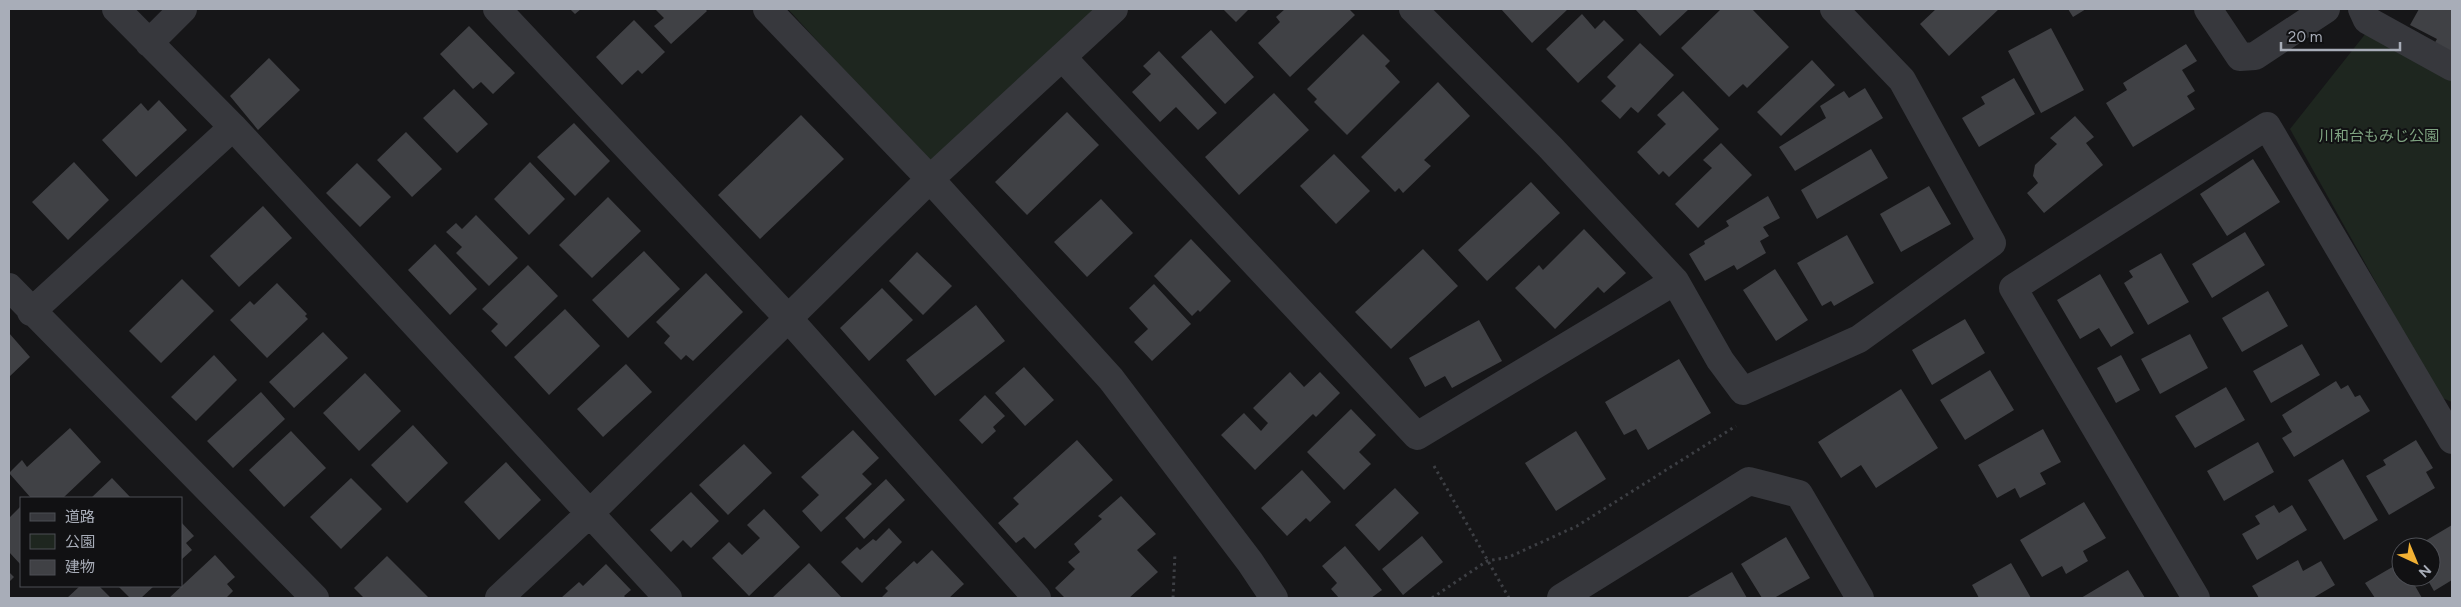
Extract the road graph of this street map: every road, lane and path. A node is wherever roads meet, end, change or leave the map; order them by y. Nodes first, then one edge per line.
1 (116, 9) edge
2 (183, 9) edge
3 (498, 9) edge
4 (767, 9) edge
5 (1114, 9) edge
6 (1413, 9) edge
7 (1834, 9) edge
8 (2208, 9) edge
9 (2326, 9) edge
10 (2362, 9) edge
11 (149, 43) junction
12 (1062, 57) junction
13 (2452, 67) edge
14 (233, 128) junction
15 (930, 179) junction
16 (1675, 281) junction
17 (9, 288) edge
18 (31, 312) junction
19 (788, 318) junction
20 (1417, 436) junction
21 (2452, 440) edge
22 (589, 514) junction
23 (1175, 553) dead end
24 (1487, 561) junction
25 (315, 598) edge
26 (499, 598) edge
27 (668, 598) edge
28 (1037, 598) edge
29 (1173, 598) edge
30 (1274, 598) edge
31 (1432, 598) edge
32 (1509, 598) edge
33 (1561, 598) edge
34 (1860, 598) edge
35 (2196, 598) edge

1 - 11 street
2 - 11 street
3 - 19 street
4 - 15 street
5 - 12 street
6 - 16 street
7 - 16 street
8 - 9 street
10 - 13 street
11 - 14 street
12 - 15 street
12 - 20 street
14 - 18 street
14 - 22 street
15 - 19 street
15 - 30 street
16 - 20 street
17 - 18 street
18 - 25 street
19 - 22 street
19 - 28 street
20 - 24 path
21 - 35 street
22 - 26 street
22 - 27 street
23 - 29 path
24 - 31 path
24 - 32 path
33 - 34 street

